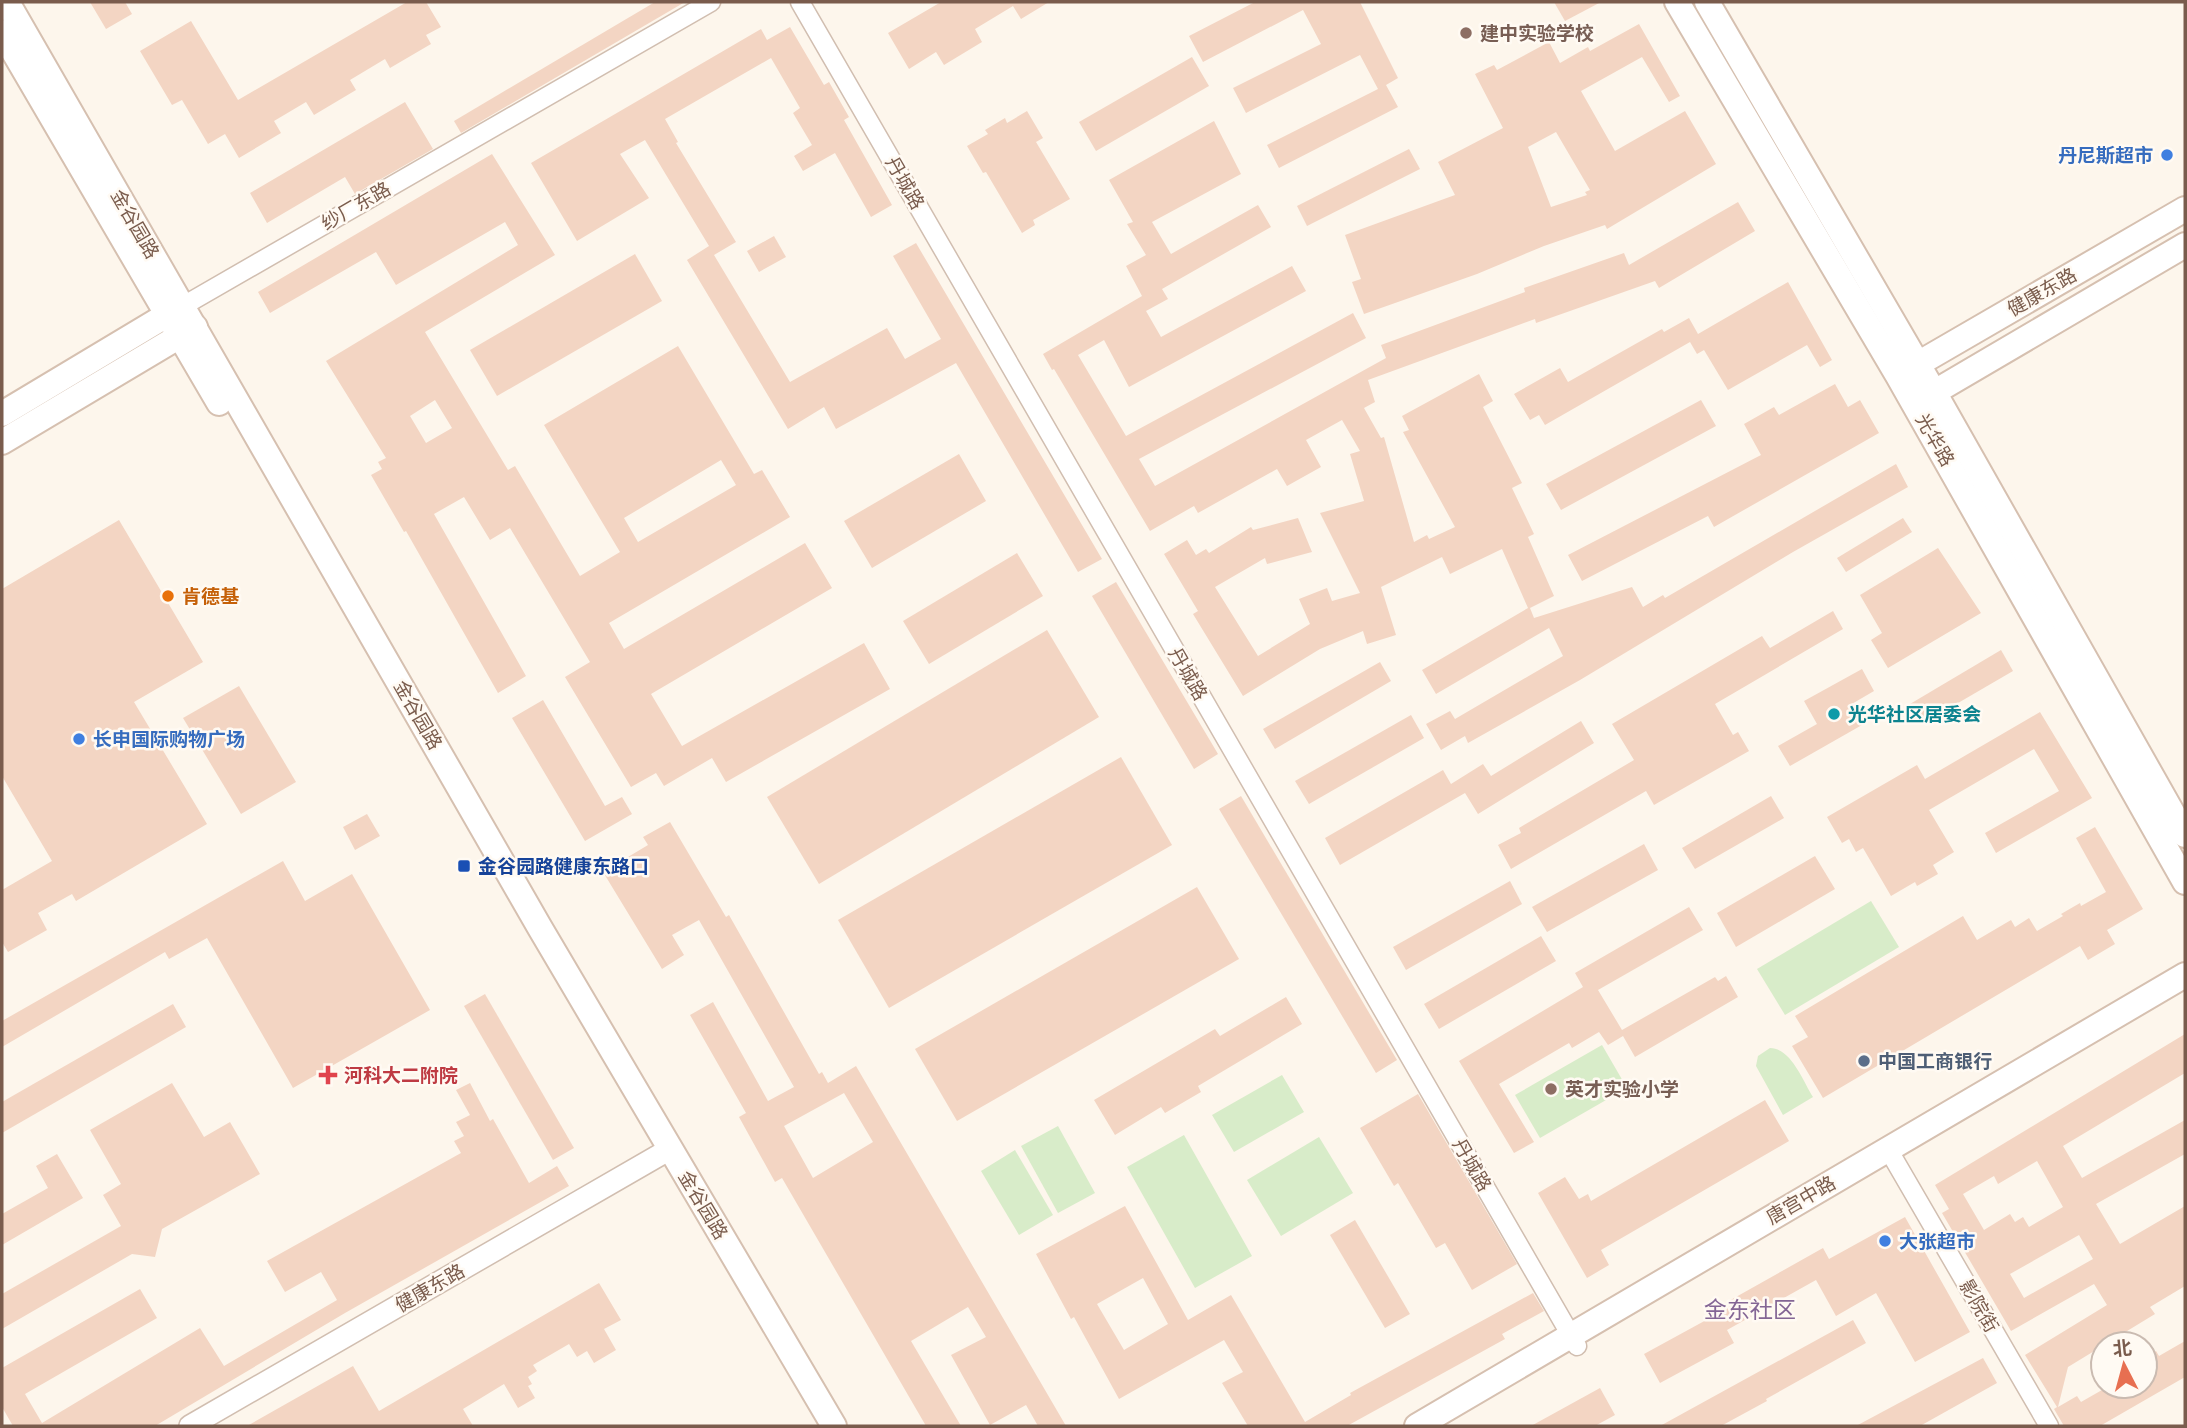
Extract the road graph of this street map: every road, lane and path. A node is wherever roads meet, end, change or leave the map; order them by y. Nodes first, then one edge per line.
1 (7, 2) edge
2 (711, 2) edge
3 (800, 2) edge
4 (1677, 2) edge
5 (1707, 2) edge
6 (2, 32) edge
7 (2185, 209) edge
8 (2185, 245) edge
9 (175, 310) junction
10 (188, 331) junction
11 (1908, 370) junction
12 (1924, 398) junction
13 (2, 414) edge
14 (2, 442) edge
15 (2185, 835) edge
16 (2185, 881) edge
17 (2185, 975) edge
18 (2185, 987) edge
19 (665, 1152) junction
20 (1890, 1154) junction
21 (1574, 1341) junction
22 (190, 1426) edge
23 (820, 1426) edge
24 (834, 1426) edge
25 (1417, 1426) edge
26 (1441, 1426) edge
27 (2049, 1426) edge

1 - 9 main road, 金谷园路
2 - 9 street, 纱厂东路
3 - 21 street, 丹城路
4 - 11 main road, 光华路
5 - 11 main road, 光华路
6 - 9 main road, 金谷园路
7 - 11 main road, 健康东路
8 - 12 main road, 健康东路
9 - 10 main road, 金谷园路
9 - 13 main road, 纱厂东路
10 - 14 main road
10 - 19 main road, 金谷园路
11 - 12 main road, 光华路
12 - 15 main road, 光华路
12 - 16 main road, 光华路
17 - 20 main road, 唐宫中路
18 - 20 main road, 唐宫中路
19 - 22 street, 健康东路
19 - 23 main road, 金谷园路
19 - 24 main road, 金谷园路
20 - 21 main road, 唐宫中路
20 - 27 street, 影院街
21 - 25 main road, 唐宫中路
21 - 26 main road, 唐宫中路

